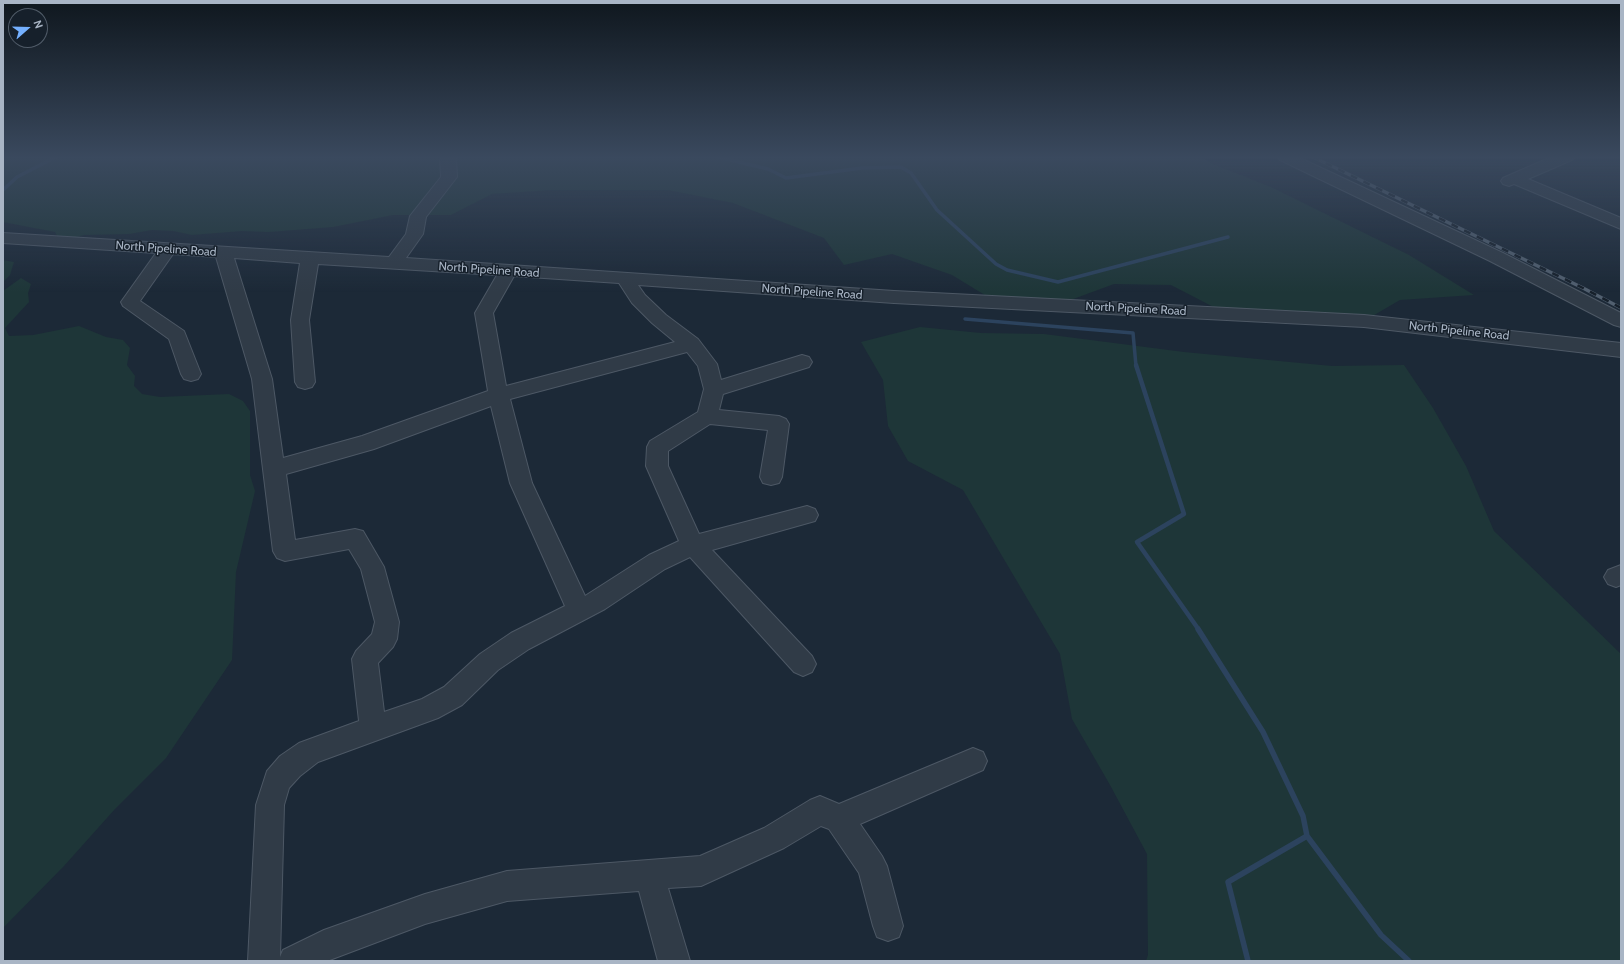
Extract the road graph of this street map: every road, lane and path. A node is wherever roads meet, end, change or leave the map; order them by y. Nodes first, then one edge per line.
1 (429, 202) edge
2 (1381, 202) edge
3 (1566, 202) edge
4 (1621, 224) edge
5 (3, 238) edge
6 (168, 249) junction
7 (223, 252) junction
8 (310, 258) junction
9 (393, 264) junction
10 (508, 272) junction
11 (625, 278) junction
12 (1621, 321) edge
13 (691, 344) junction
14 (1621, 350) edge
15 (802, 362) dead end
16 (191, 374) dead end
17 (305, 382) dead end
18 (714, 389) junction
19 (499, 395) junction
20 (707, 416) junction
21 (274, 469) junction
22 (771, 477) dead end
23 (807, 515) dead end
24 (693, 545) junction
25 (579, 610) junction
26 (803, 664) dead end
27 (373, 729) junction
28 (974, 761) dead end
29 (839, 819) junction
30 (649, 875) junction
31 (888, 926) dead end
32 (264, 961) edge
33 (294, 961) edge
34 (674, 961) edge

1 - 9 street
2 - 12 street
3 - 4 street
5 - 6 street, North Pipeline Road
6 - 7 street, North Pipeline Road
6 - 16 street
7 - 8 street, North Pipeline Road
7 - 21 street
8 - 9 street, North Pipeline Road
8 - 17 street
9 - 10 street, North Pipeline Road
10 - 11 street, North Pipeline Road
10 - 19 street
11 - 13 street
11 - 14 street, North Pipeline Road
13 - 18 street
13 - 19 street
15 - 18 street
18 - 20 street
19 - 21 street
19 - 25 street
20 - 22 street
20 - 24 street
21 - 27 street
23 - 24 street
24 - 25 street
24 - 26 street
25 - 27 street
27 - 32 street
28 - 29 street
29 - 30 street
29 - 31 street
30 - 33 street
30 - 34 street

